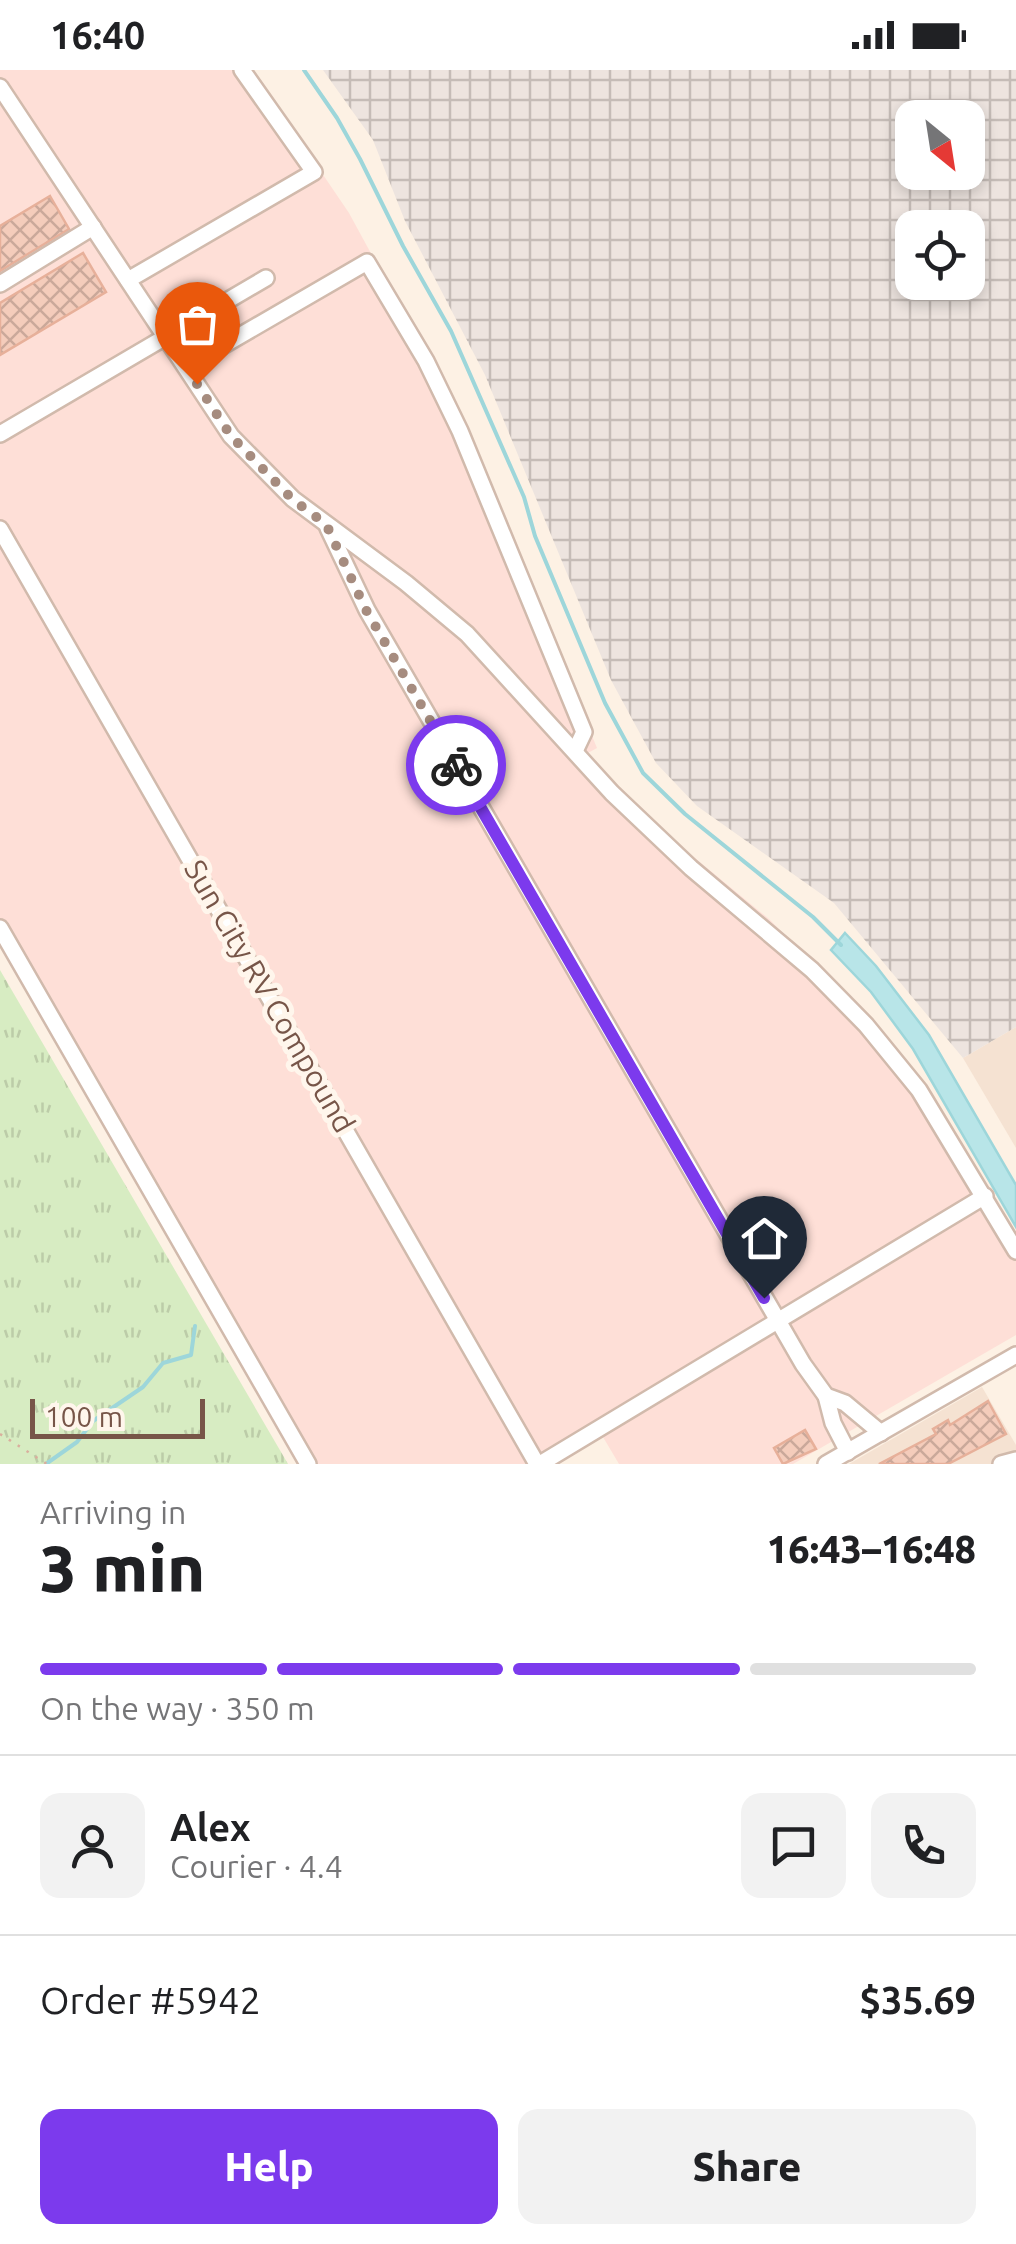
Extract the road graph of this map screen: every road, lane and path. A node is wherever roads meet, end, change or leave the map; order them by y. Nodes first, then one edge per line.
1 (242, 70) edge
2 (0, 88) edge
3 (93, 227) junction
4 (266, 278) dead end
5 (128, 280) junction
6 (0, 284) edge
7 (167, 337) junction
8 (186, 366) junction
9 (0, 434) edge
10 (326, 524) junction
11 (0, 529) edge
12 (575, 751) junction
13 (0, 928) edge
14 (985, 1196) junction
15 (1016, 1251) edge
16 (778, 1322) junction
17 (1016, 1355) edge
18 (826, 1396) junction
19 (881, 1432) junction
20 (0, 1434) edge
21 (848, 1452) junction
22 (1016, 1460) edge
23 (47, 1464) edge
24 (308, 1464) edge
25 (539, 1464) edge
26 (826, 1464) edge
27 (1001, 1464) edge

1 - 5 street
2 - 3 street
3 - 5 street
3 - 6 street
4 - 7 street
5 - 7 street
7 - 8 street
7 - 9 street
8 - 10 street
8 - 12 street
10 - 12 street
10 - 16 street
11 - 25 street, Sun City RV Compound
12 - 14 street
13 - 24 street
14 - 15 street
14 - 16 street, Sun City RV Compound
16 - 18 street
16 - 25 street, Sun City RV Compound
17 - 19 street
18 - 19 street
18 - 21 street
19 - 21 street
20 - 23 path
21 - 26 street
22 - 27 street

